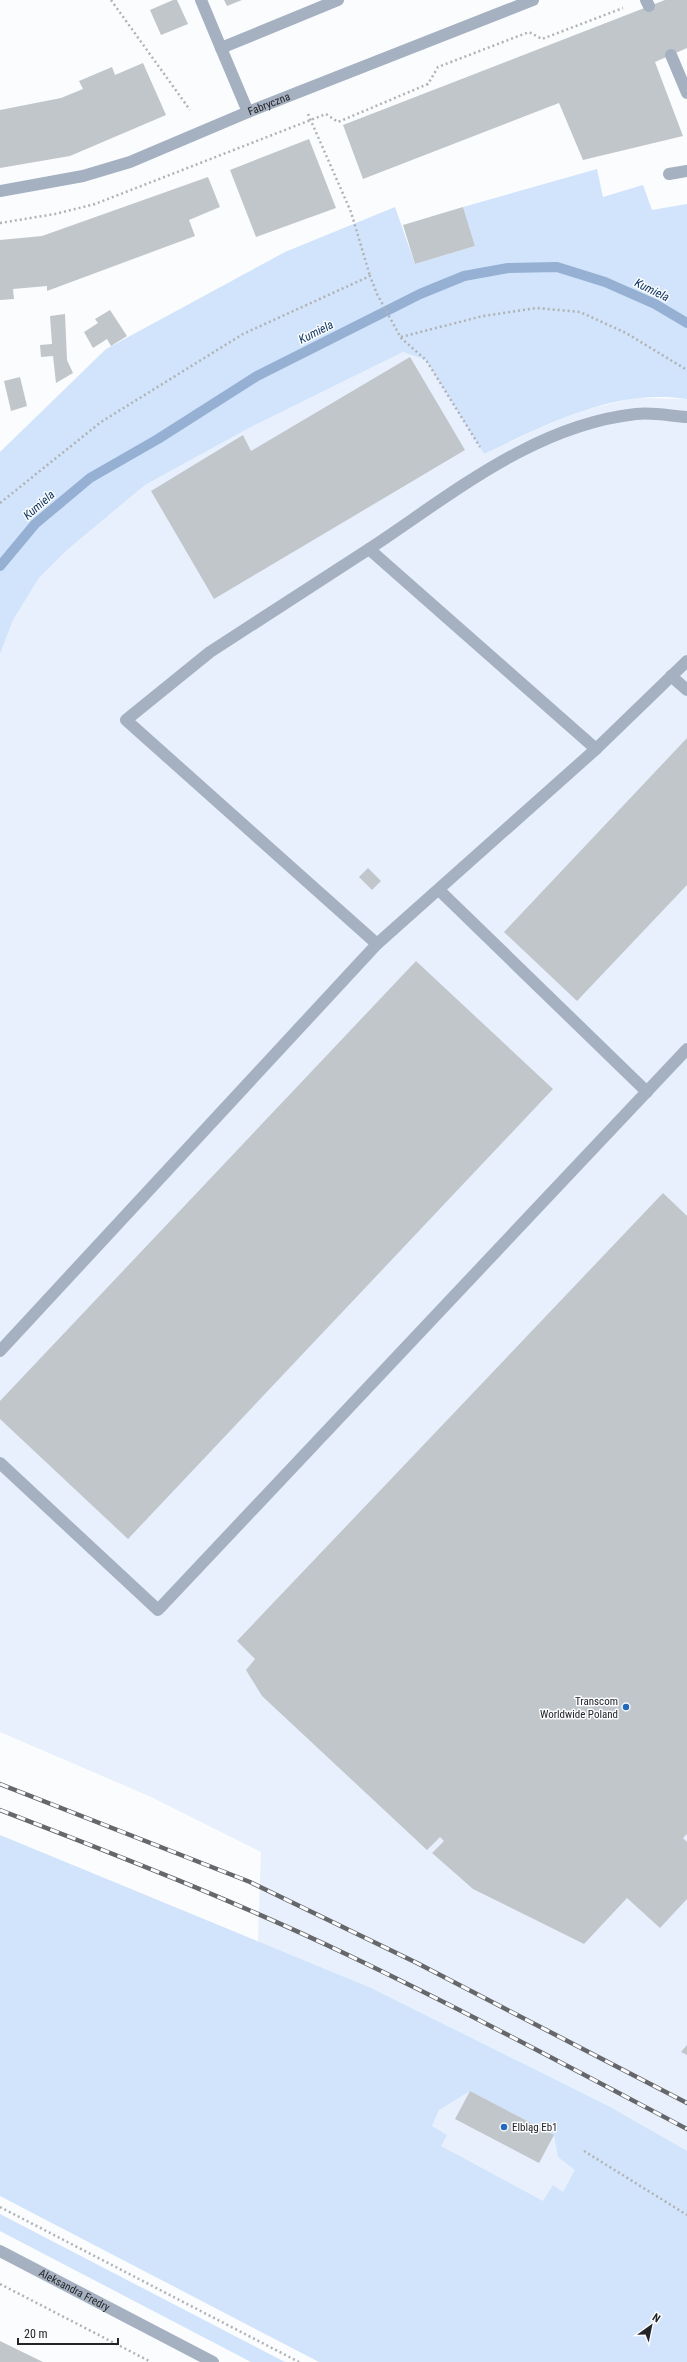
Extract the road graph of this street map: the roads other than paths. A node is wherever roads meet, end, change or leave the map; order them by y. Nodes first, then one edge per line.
1 (201, 0) edge
2 (338, 0) edge
3 (533, 0) edge
4 (221, 48) junction
5 (671, 55) dead end
6 (687, 93) edge
7 (248, 112) junction
8 (687, 171) edge
9 (668, 174) dead end
10 (0, 191) edge
11 (687, 417) edge
12 (369, 549) junction
13 (687, 661) edge
14 (671, 676) junction
15 (687, 690) edge
16 (596, 748) junction
17 (440, 891) junction
18 (378, 944) junction
19 (687, 1050) edge
20 (647, 1092) junction
21 (0, 1351) edge
22 (0, 1463) edge
23 (0, 2250) edge
24 (213, 2362) edge

1 - 4 street
2 - 4 street
3 - 7 street, Fabryczna
4 - 7 street
5 - 6 street
7 - 10 street, Fabryczna
8 - 9 street
11 - 12 street
12 - 16 street
12 - 18 street
13 - 14 street
14 - 15 street
14 - 16 street
16 - 17 street
17 - 18 street
17 - 20 street
18 - 21 street
19 - 20 street
20 - 22 street
23 - 24 street, Aleksandra Fredry

